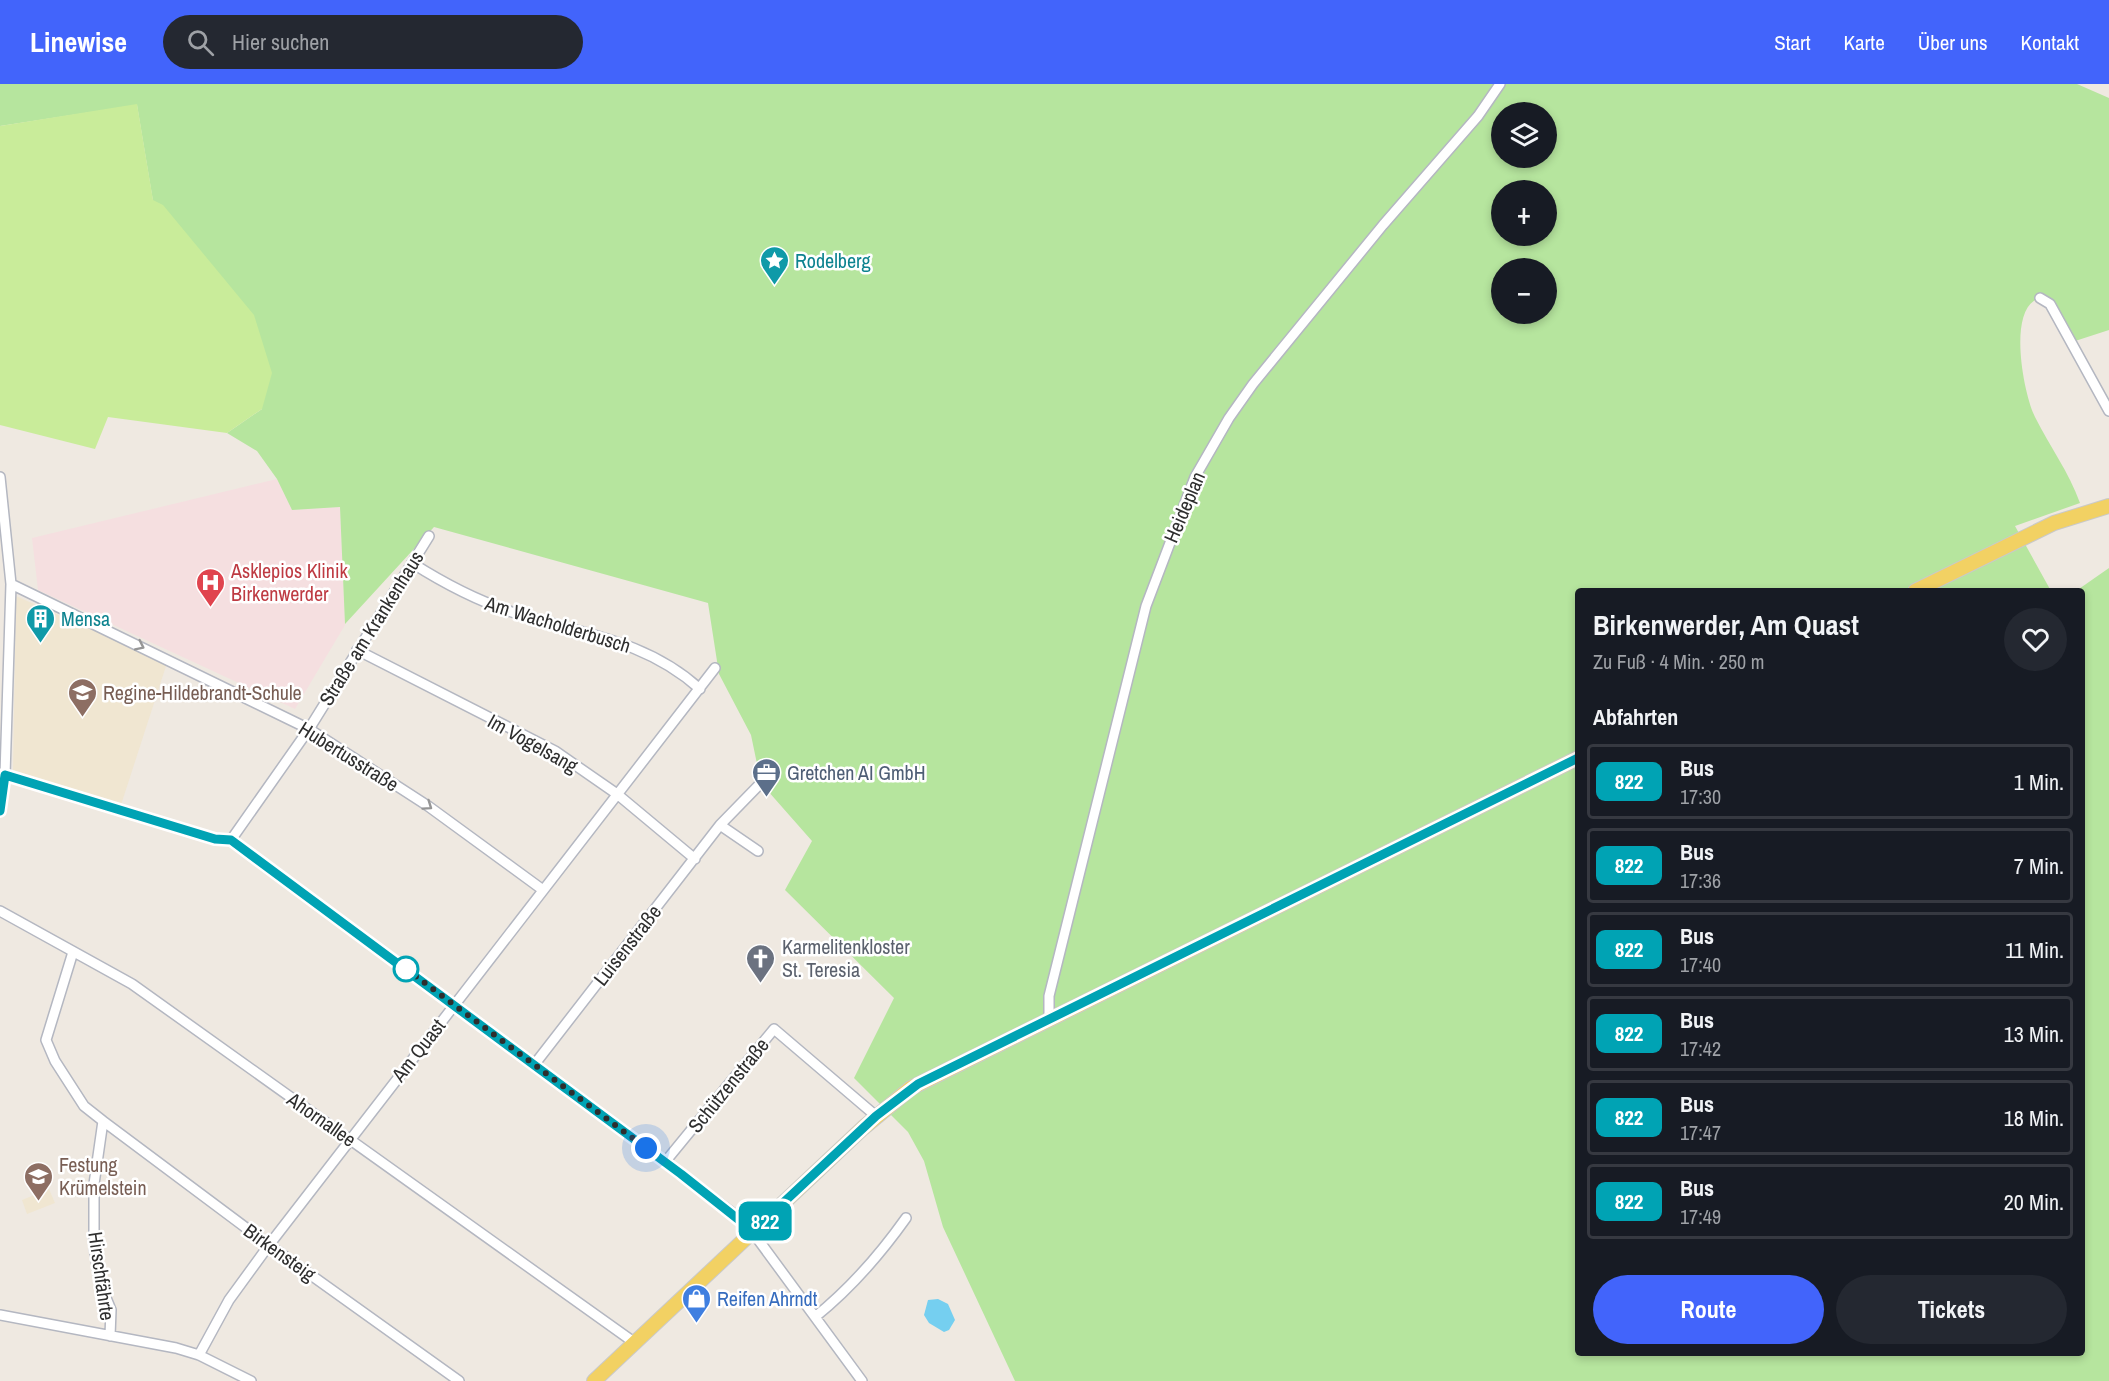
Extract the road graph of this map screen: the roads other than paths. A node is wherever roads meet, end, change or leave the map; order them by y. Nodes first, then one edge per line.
1 (1500, 84) edge
2 (2040, 298) dead end
3 (2109, 411) edge
4 (0, 477) edge
5 (2109, 506) edge
6 (429, 536) dead end
7 (412, 563) junction
8 (5, 565) edge
9 (11, 584) junction
10 (1921, 588) edge
11 (357, 650) junction
12 (715, 668) dead end
13 (700, 689) junction
14 (309, 729) junction
15 (1575, 759) edge
16 (2, 774) edge
17 (761, 783) dead end
18 (617, 794) junction
19 (0, 811) edge
20 (720, 825) junction
21 (231, 840) junction
22 (758, 851) dead end
23 (695, 859) junction
24 (543, 890) junction
25 (0, 911) edge
26 (73, 952) junction
27 (453, 1004) junction
28 (1049, 1019) junction
29 (534, 1065) junction
30 (876, 1116) junction
31 (104, 1120) junction
32 (350, 1139) junction
33 (665, 1162) junction
34 (906, 1218) dead end
35 (753, 1231) junction
36 (269, 1245) junction
37 (0, 1315) edge
38 (815, 1317) junction
39 (110, 1336) junction
40 (635, 1343) junction
41 (199, 1356) junction
42 (251, 1381) edge
43 (459, 1381) edge
44 (594, 1381) edge
45 (862, 1381) edge

1 - 28 street, Heideplan
2 - 3 street
4 - 8 street
5 - 10 main road
6 - 7 street, Straße am Krankenhaus
7 - 11 street, Straße am Krankenhaus
7 - 13 street, Am Wacholderbusch
8 - 9 street
9 -> 14 street, Hubertusstraße
9 - 16 street
11 - 14 street, Straße am Krankenhaus
11 - 18 street, Im Vogelsang
12 - 13 street, Am Quast
13 - 18 street, Am Quast
14 - 21 street, Straße am Krankenhaus
14 -> 24 street, Hubertusstraße
15 - 28 main road
16 - 19 street
16 - 21 street
17 - 20 street, Luisenstraße
18 - 23 street, Im Vogelsang
18 - 24 street, Am Quast
20 - 22 street
20 - 23 street, Luisenstraße
21 - 27 street
23 - 29 street, Luisenstraße
24 - 27 street, Am Quast
25 - 26 street, Ahornallee
26 - 31 street
26 - 32 street, Ahornallee
27 - 29 street
27 - 32 street, Am Quast
28 - 30 main road
29 - 33 street
30 - 33 street, Schützenstraße
30 - 35 main road
31 - 36 street, Birkensteig
31 - 39 street, Hirschfährte
32 - 36 street, Am Quast
32 - 40 street, Ahornallee
33 - 35 street
34 - 38 street
35 - 38 street
35 - 40 main road
36 - 41 street, Am Quast
36 - 43 street, Birkensteig
37 - 39 street
38 - 45 street
39 - 41 street
40 - 44 main road
41 - 42 street

